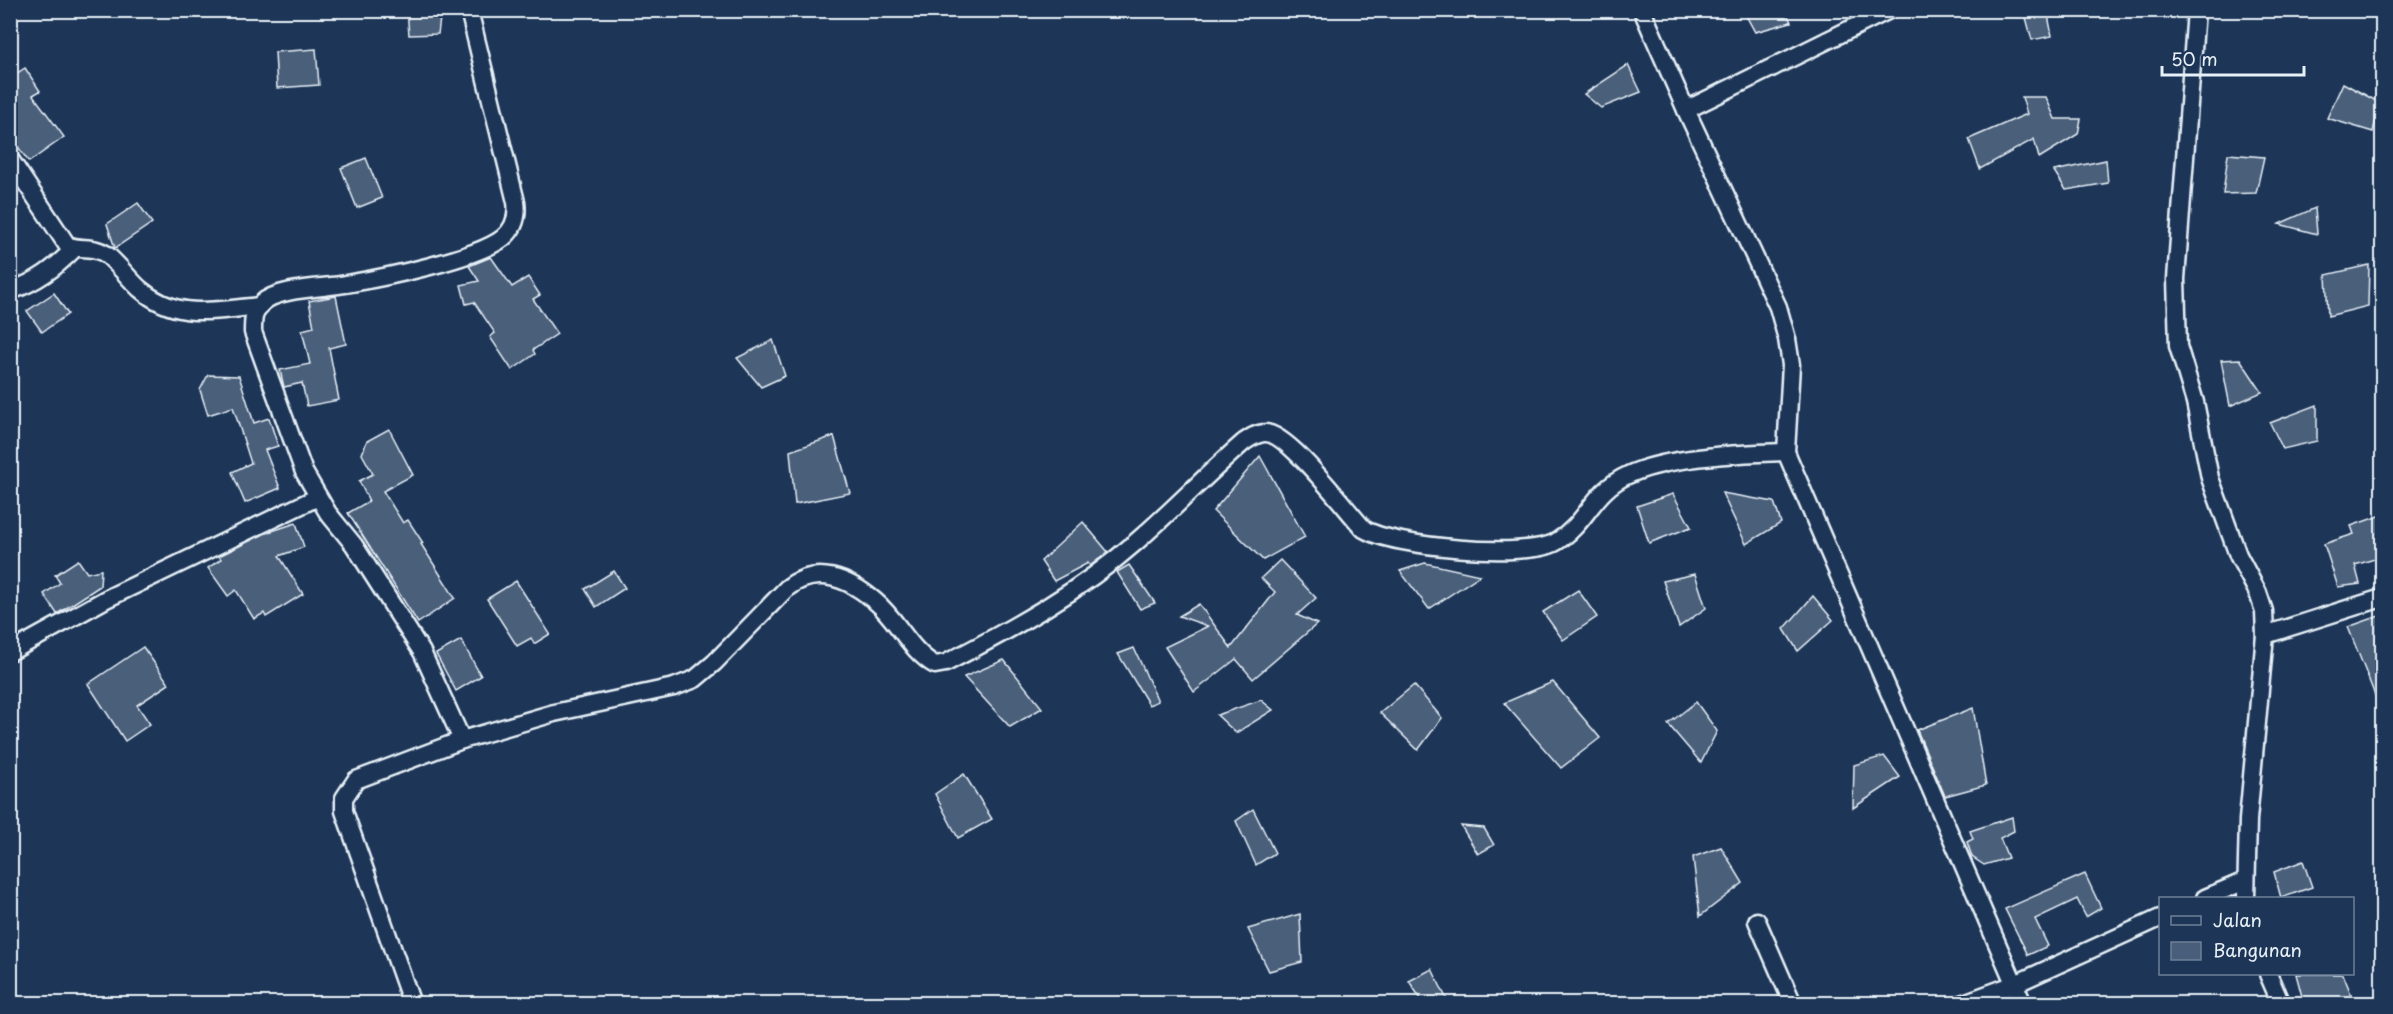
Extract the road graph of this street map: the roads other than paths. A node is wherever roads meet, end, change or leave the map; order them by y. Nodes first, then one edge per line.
1 (469, 10) edge
2 (1642, 10) edge
3 (1889, 10) edge
4 (2196, 10) edge
5 (1686, 110) junction
6 (10, 159) edge
7 (75, 248) junction
8 (10, 291) edge
9 (260, 306) junction
10 (1786, 452) junction
11 (318, 497) junction
12 (2382, 598) edge
13 (2265, 635) junction
14 (10, 652) edge
15 (462, 740) junction
16 (2245, 881) junction
17 (2207, 897) edge
18 (2246, 897) edge
19 (2159, 918) edge
20 (1757, 921) dead end
21 (2268, 975) edge
22 (2015, 984) junction
23 (412, 1004) edge
24 (1793, 1004) edge
25 (1961, 1004) edge
26 (2023, 1004) edge
27 (2281, 1004) edge

1 - 9 street
2 - 5 street
3 - 5 street
4 - 13 street
5 - 10 street
6 - 7 street
7 - 8 street
7 - 9 street
9 - 11 street
10 - 15 street
10 - 22 street
11 - 14 street
11 - 15 street
12 - 13 street
13 - 16 street
15 - 23 street
16 - 17 street
16 - 18 street
19 - 22 street
20 - 24 street
21 - 27 street
22 - 25 street
22 - 26 street

